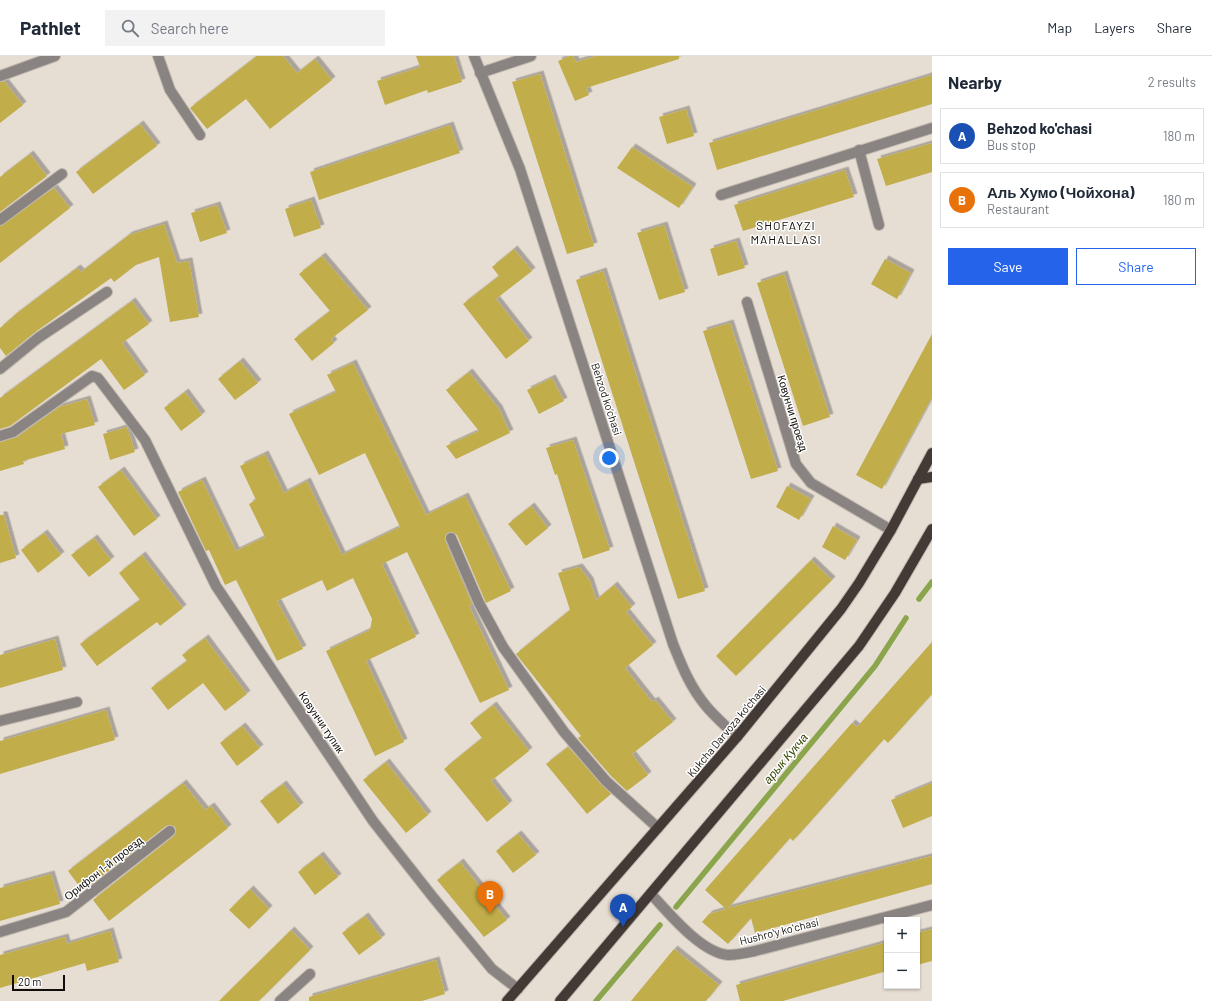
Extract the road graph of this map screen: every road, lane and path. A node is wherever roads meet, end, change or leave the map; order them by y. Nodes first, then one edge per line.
1 (55, 56) edge
2 (158, 56) edge
3 (474, 56) edge
4 (531, 56) edge
5 (480, 73) junction
6 (0, 76) edge
7 (932, 128) edge
8 (200, 135) dead end
9 (859, 150) junction
10 (62, 174) dead end
11 (721, 195) dead end
12 (0, 220) edge
13 (879, 226) dead end
14 (107, 292) dead end
15 (747, 302) dead end
16 (0, 368) edge
17 (0, 436) edge
18 (932, 453) edge
19 (932, 477) edge
20 (918, 479) junction
21 (932, 529) edge
22 (891, 530) junction
23 (451, 538) dead end
24 (78, 702) dead end
25 (0, 722) edge
26 (737, 737) junction
27 (658, 828) junction
28 (170, 831) dead end
29 (651, 894) junction
30 (932, 905) edge
31 (0, 932) edge
32 (310, 974) dead end
33 (518, 988) junction
34 (280, 1001) edge
35 (507, 1001) edge
36 (560, 1001) edge

1 - 6 street
2 - 8 street
3 - 5 street, Behzod ko‘chasi
4 - 5 street
5 - 26 street, Behzod ko‘chasi
7 - 9 street
9 - 11 street
9 - 13 street
10 - 12 street
14 - 16 street
15 - 22 street, Ковунчи проезд
17 - 33 street, Ковунчи тупик
18 - 20 main road, Kukcha Darvoza ko'chasi
19 - 20 main road
20 - 22 main road, Kukcha Darvoza ko'chasi
21 - 29 main road
22 - 26 main road, Kukcha Darvoza ko'chasi
23 - 27 street
24 - 25 street
26 - 27 main road, Kukcha Darvoza ko'chasi
27 - 33 main road, Kukcha Darvoza ko'chasi
28 - 31 street, Орифон 1-й проезд
29 - 30 street, Hushroʻy koʻchasi
29 - 36 main road
32 - 34 street
33 - 35 main road, Kukcha Darvoza ko'chasi

